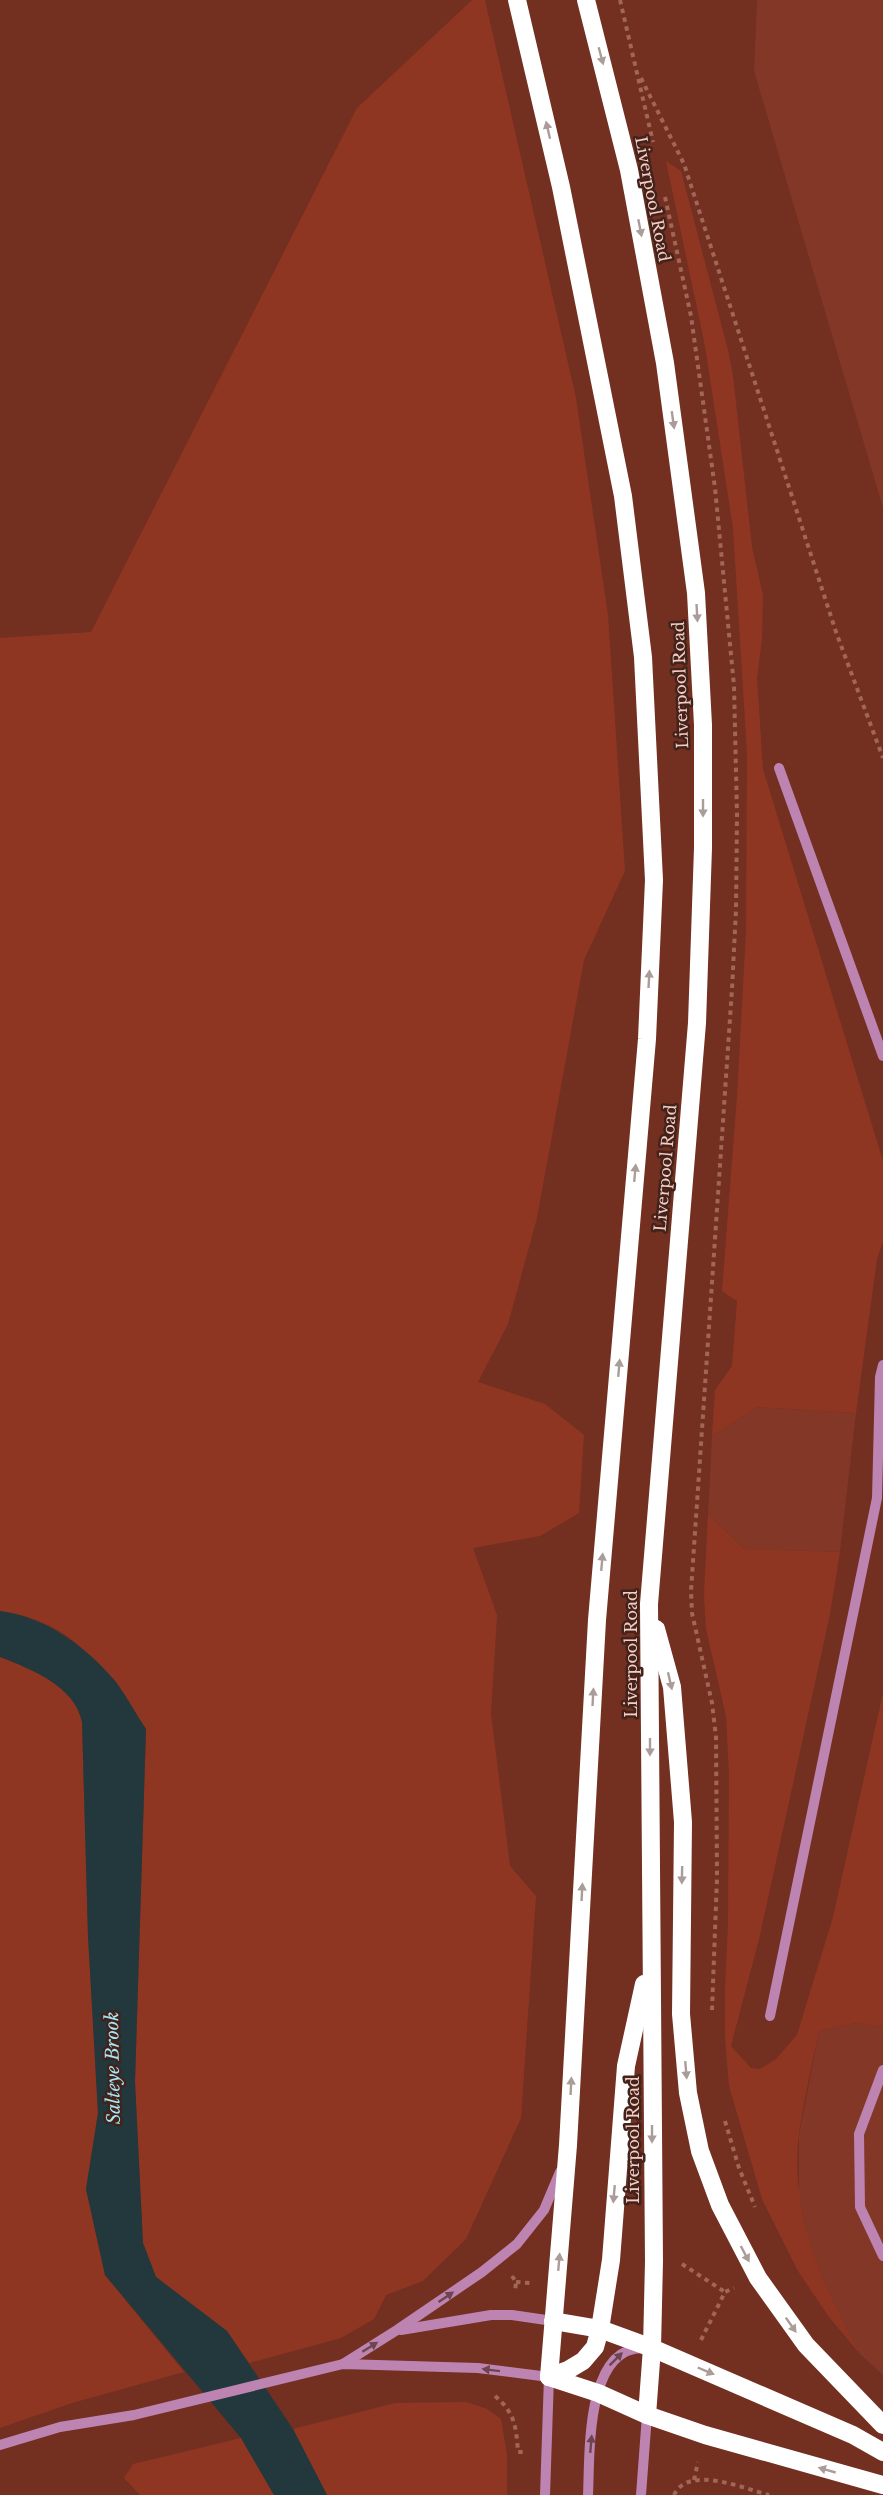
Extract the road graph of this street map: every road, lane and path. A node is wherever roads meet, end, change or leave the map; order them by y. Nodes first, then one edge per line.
1 (517, 0) edge
2 (586, 0) edge
3 (620, 0) edge
4 (638, 72) junction
5 (655, 149) dead end
6 (664, 193) dead end
7 (883, 758) edge
8 (779, 768) dead end
9 (883, 1056) edge
10 (883, 1365) edge
11 (649, 1604) junction
12 (651, 1950) junction
13 (770, 2016) dead end
14 (711, 2019) dead end
15 (883, 2070) edge
16 (723, 2115) dead end
17 (568, 2145) junction
18 (757, 2211) dead end
19 (883, 2256) edge
20 (553, 2321) junction
21 (600, 2329) junction
22 (397, 2330) junction
23 (652, 2348) junction
24 (343, 2364) junction
25 (549, 2377) junction
26 (598, 2393) junction
27 (647, 2415) junction
28 (883, 2425) edge
29 (0, 2445) edge
30 (883, 2452) edge
31 (883, 2485) edge
32 (545, 2495) edge
33 (588, 2495) edge
34 (641, 2495) edge
35 (674, 2495) edge
36 (769, 2495) edge

17 -> 1 highway, Liverpool Road
2 -> 11 highway, Liverpool Road
3 - 4 path
4 - 5 path
4 - 7 path
6 - 14 path
8 - 9 street
10 - 13 street
11 -> 12 highway, Liverpool Road
11 -> 28 highway
12 -> 21 highway
12 -> 23 highway, Liverpool Road
15 - 19 street
16 - 18 path
20 -> 17 highway, Liverpool Road
22 -> 17 street
20 - 21 highway
20 - 22 street
20 - 25 highway, Liverpool Road
21 - 23 highway
21 - 25 highway
24 -> 22 street
26 -> 23 street
23 - 27 highway, Liverpool Road
23 -> 30 highway
25 -> 24 street
24 - 29 street
25 - 26 highway
25 - 32 street
26 - 27 highway
33 -> 26 street
31 -> 27 highway
27 - 34 street
35 - 36 path

